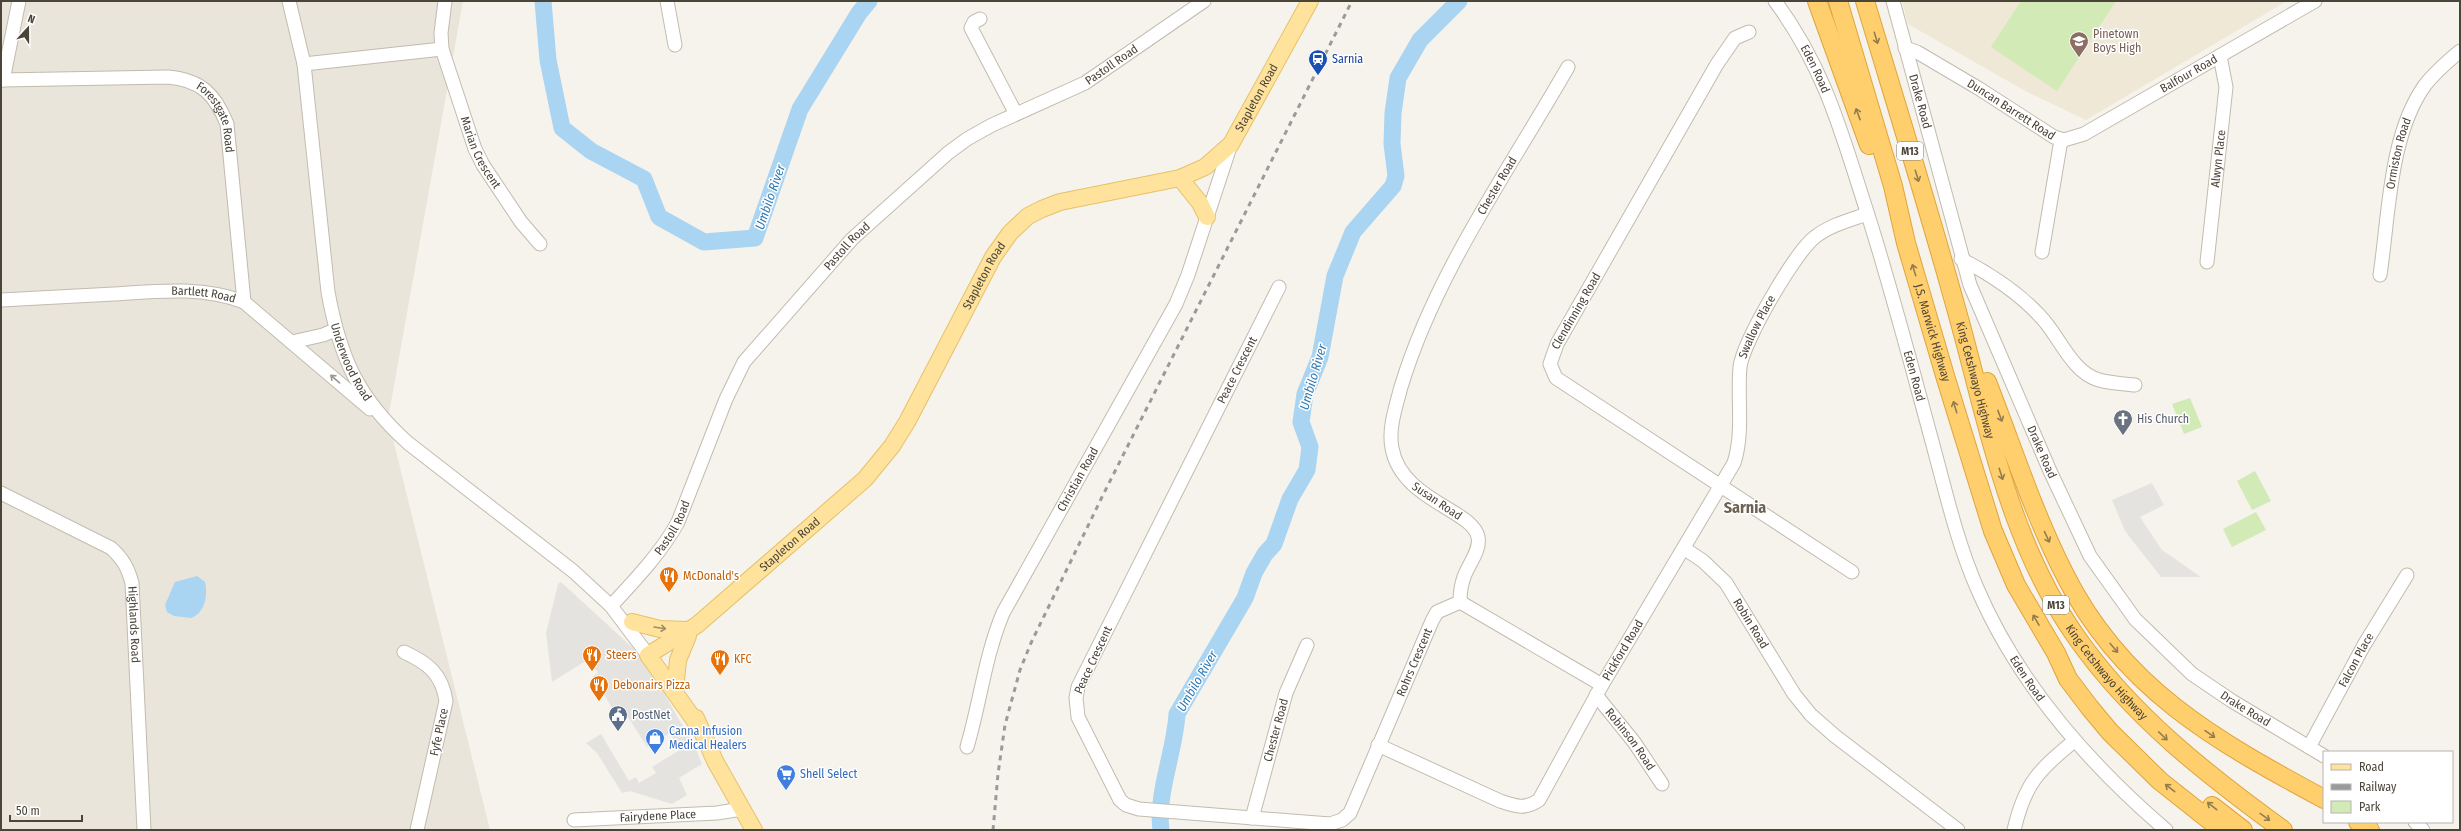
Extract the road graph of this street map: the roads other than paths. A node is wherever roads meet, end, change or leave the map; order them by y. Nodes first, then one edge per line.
1 (19, 1) edge
2 (289, 1) edge
3 (445, 1) edge
4 (667, 1) edge
5 (1204, 1) edge
6 (1310, 1) edge
7 (1775, 1) edge
8 (1817, 1) edge
9 (1838, 1) edge
10 (1865, 1) edge
11 (1893, 1) edge
12 (2315, 1) edge
13 (980, 19) dead end
14 (1749, 32) dead end
15 (675, 45) dead end
16 (1905, 48) junction
17 (442, 49) junction
18 (2460, 51) edge
19 (2220, 56) junction
20 (304, 64) junction
21 (1568, 67) dead end
22 (2, 80) edge
23 (1016, 114) junction
24 (2060, 140) junction
25 (1231, 144) junction
26 (1180, 178) junction
27 (1867, 214) junction
28 (1207, 217) junction
29 (1906, 243) junction
30 (540, 244) dead end
31 (2042, 252) dead end
32 (1962, 259) junction
33 (2207, 262) dead end
34 (2380, 275) dead end
35 (1279, 287) dead end
36 (1, 300) edge
37 (1955, 301) junction
38 (244, 302) junction
39 (1431, 306) joint
40 (335, 330) junction
41 (292, 342) junction
42 (2135, 385) dead end
43 (385, 423) junction
44 (1723, 486) junction
45 (1, 493) edge
46 (1685, 549) junction
47 (1852, 572) dead end
48 (2407, 575) dead end
49 (1460, 602) junction
50 (613, 609) junction
51 (632, 622) junction
52 (691, 630) junction
53 (1307, 645) dead end
54 (404, 652) dead end
55 (2056, 653) junction
56 (656, 658) junction
57 (676, 680) junction
58 (1599, 690) junction
59 (700, 728) junction
60 (2074, 741) junction
61 (1378, 745) junction
62 (2309, 747) junction
63 (967, 748) dead end
64 (2323, 755) edge
65 (1662, 784) dead end
66 (2323, 798) edge
67 (742, 809) junction
68 (1252, 818) junction
69 (574, 820) dead end
70 (2360, 823) edge
71 (144, 830) edge
72 (417, 830) edge
73 (754, 830) edge
74 (1958, 830) edge
75 (2014, 830) edge
76 (2166, 830) edge
77 (2222, 830) edge
78 (2243, 830) edge
79 (2283, 830) edge
80 (2370, 830) edge

1 - 22 street
2 - 20 street, Underwood Road
3 - 17 street, Marian Crescent
4 - 15 street
5 - 23 street, Pastoll Road
6 - 25 main road, Stapleton Road
7 - 27 street, Eden Road
29 -> 8 highway
9 - 29 highway, J.S. Marwick Highway / M13
10 -> 37 highway, M13
11 - 16 street, Drake Road
12 - 19 street, Balfour Road
13 - 23 street
14 - 44 street, Clendinning Road
16 - 24 street, Duncan Barrett Road
16 - 32 street, Drake Road
17 - 20 street
17 - 30 street, Marian Crescent
18 - 34 street, Ormiston Road
19 - 24 street, Balfour Road
19 - 33 street, Alwyn Place
20 - 40 street, Underwood Road
21 - 39 street, Chester Road
22 - 38 street, Forestgate Road
23 - 50 street, Pastoll Road
24 - 31 street, Duncan Barrett Road
25 - 26 main road, Stapleton Road
25 - 28 street, Christian Road
26 - 28 main road
26 - 52 main road, Stapleton Road
27 - 44 street, Swallow Place
27 - 60 street, Eden Road
28 - 63 street, Christian Road
55 -> 29 highway, J.S. Marwick Highway / M13
32 - 42 street
32 - 62 street, Drake Road
35 - 68 street, Peace Crescent
36 - 38 street, Bartlett Road
37 -> 66 highway
37 -> 79 highway, King Cetshwayo Highway / M13
38 - 41 street, Bartlett Road
39 - 49 street, Susan Road
40 - 41 street
40 - 43 street, Underwood Road
43 -> 41 street, Bartlett Road
43 - 50 street, Underwood Road
44 - 46 street, Pickford Road
44 - 47 street, Clendinning Road
45 - 71 street, Highlands Road
46 - 58 street, Pickford Road
46 - 74 street, Robin Road
48 - 62 street, Falcon Place
49 - 58 street
49 - 61 street, Rohrs Crescent
50 - 51 street, Underwood Road
50 - 56 street, Underwood Road
51 -> 52 main road
51 - 56 street, Underwood Road
52 - 56 main road, Stapleton Road
52 - 57 main road
53 - 68 street, Chester Road
54 - 72 street, Fyfe Place
77 -> 55 highway
78 -> 55 highway, King Cetshwayo Highway / M13
56 - 57 main road, Underwood Road
56 - 59 main road, Underwood Road
57 - 59 main road, Underwood Road
58 - 61 street, Pickford Road
58 - 65 street, Robinson Road
59 - 67 main road, Underwood Road
60 - 75 street
60 - 76 street, Eden Road
61 - 68 street, Peace Crescent
62 - 64 street, Drake Road
67 - 69 street, Fairydene Place
67 - 73 main road, Underwood Road
70 - 80 highway

